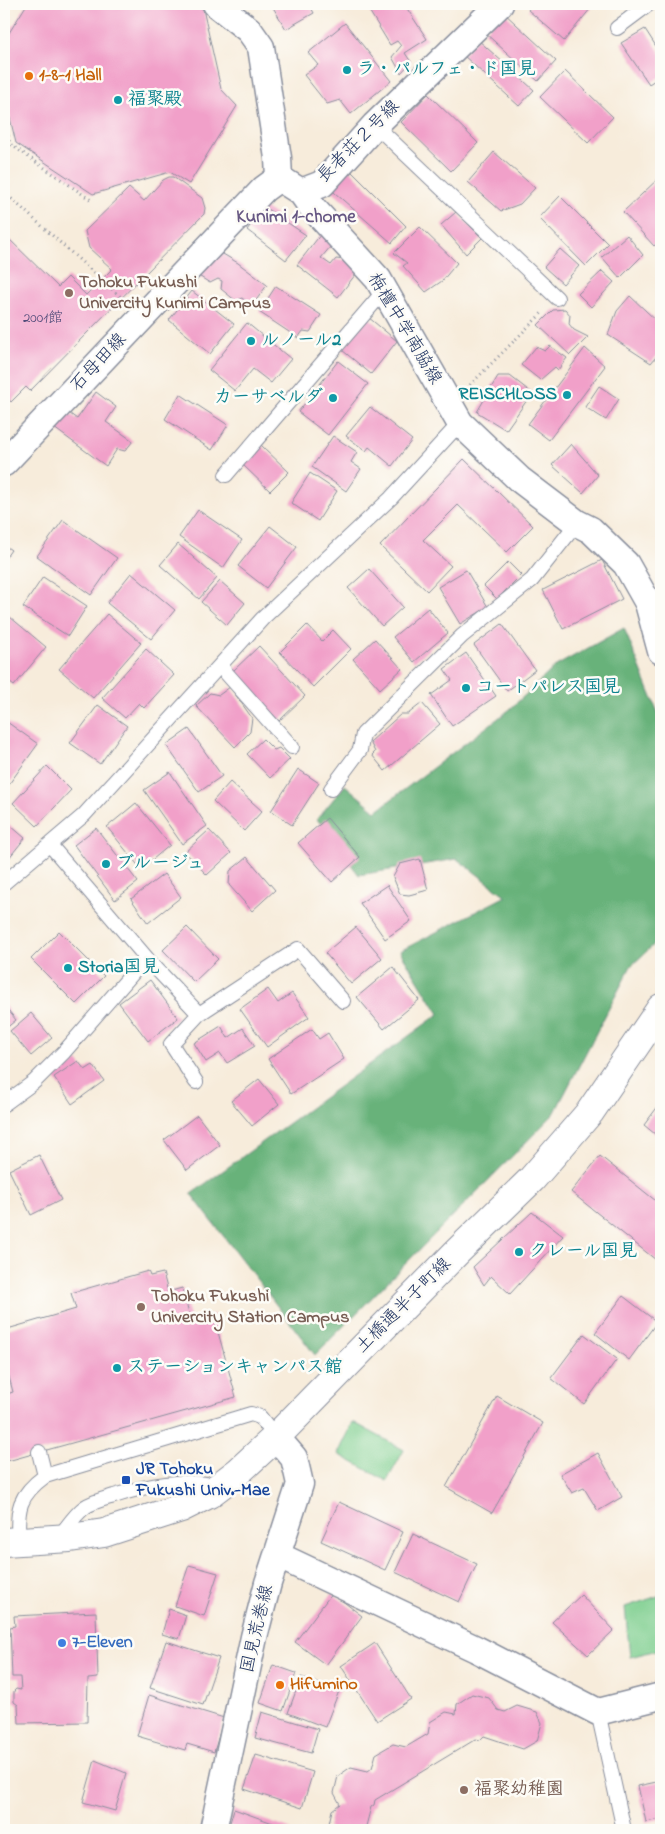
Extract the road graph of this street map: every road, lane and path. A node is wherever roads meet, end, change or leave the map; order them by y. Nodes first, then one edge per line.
1 (216, 4) edge
2 (500, 4) edge
3 (649, 4) edge
4 (617, 28) dead end
5 (4, 116) edge
6 (375, 125) junction
7 (279, 178) junction
8 (4, 192) edge
9 (301, 192) junction
10 (91, 200) dead end
11 (384, 291) junction
12 (557, 298) joint
13 (143, 316) junction
14 (455, 414) junction
15 (4, 464) edge
16 (226, 475) dead end
17 (577, 523) junction
18 (661, 651) edge
19 (220, 666) junction
20 (292, 747) dead end
21 (331, 789) dead end
22 (50, 845) junction
23 (4, 883) edge
24 (146, 958) junction
25 (342, 1001) dead end
26 (661, 1008) edge
27 (199, 1014) junction
28 (196, 1082) dead end
29 (4, 1104) edge
30 (9, 1378) dead end
31 (4, 1379) edge
32 (276, 1437) junction
33 (39, 1452) dead end
34 (45, 1476) junction
35 (12, 1542) edge
36 (277, 1555) junction
37 (661, 1696) edge
38 (598, 1712) junction
39 (213, 1830) edge
40 (624, 1830) edge

1 - 7 street
2 - 6 street, 長者荘２号線
3 - 4 lane
5 - 10 path
6 - 9 street, 長者荘２号線
6 - 12 lane
7 - 9 street, 栴檀中学南脇線
7 - 13 street, 石母田線
8 - 13 path
9 - 11 street, 栴檀中学南脇線
11 - 14 street, 栴檀中学南脇線
11 - 16 lane
12 - 14 path
13 - 15 street, 石母田線
14 - 17 street, 栴檀中学南脇線
14 - 19 lane
17 - 18 street, 栴檀中学南脇線
17 - 21 lane
19 - 20 lane
19 - 22 lane
22 - 23 lane
22 - 24 lane
24 - 27 lane
24 - 29 lane
25 - 27 lane
26 - 32 street, 土橋通半子町線
27 - 28 lane
30 - 31 path
32 - 34 lane
32 - 35 street, 土橋通半子町線
32 - 36 street, 国見荒巻線
33 - 34 lane
34 - 35 lane
36 - 38 street
36 - 39 street, 国見荒巻線
37 - 38 street
38 - 40 lane

